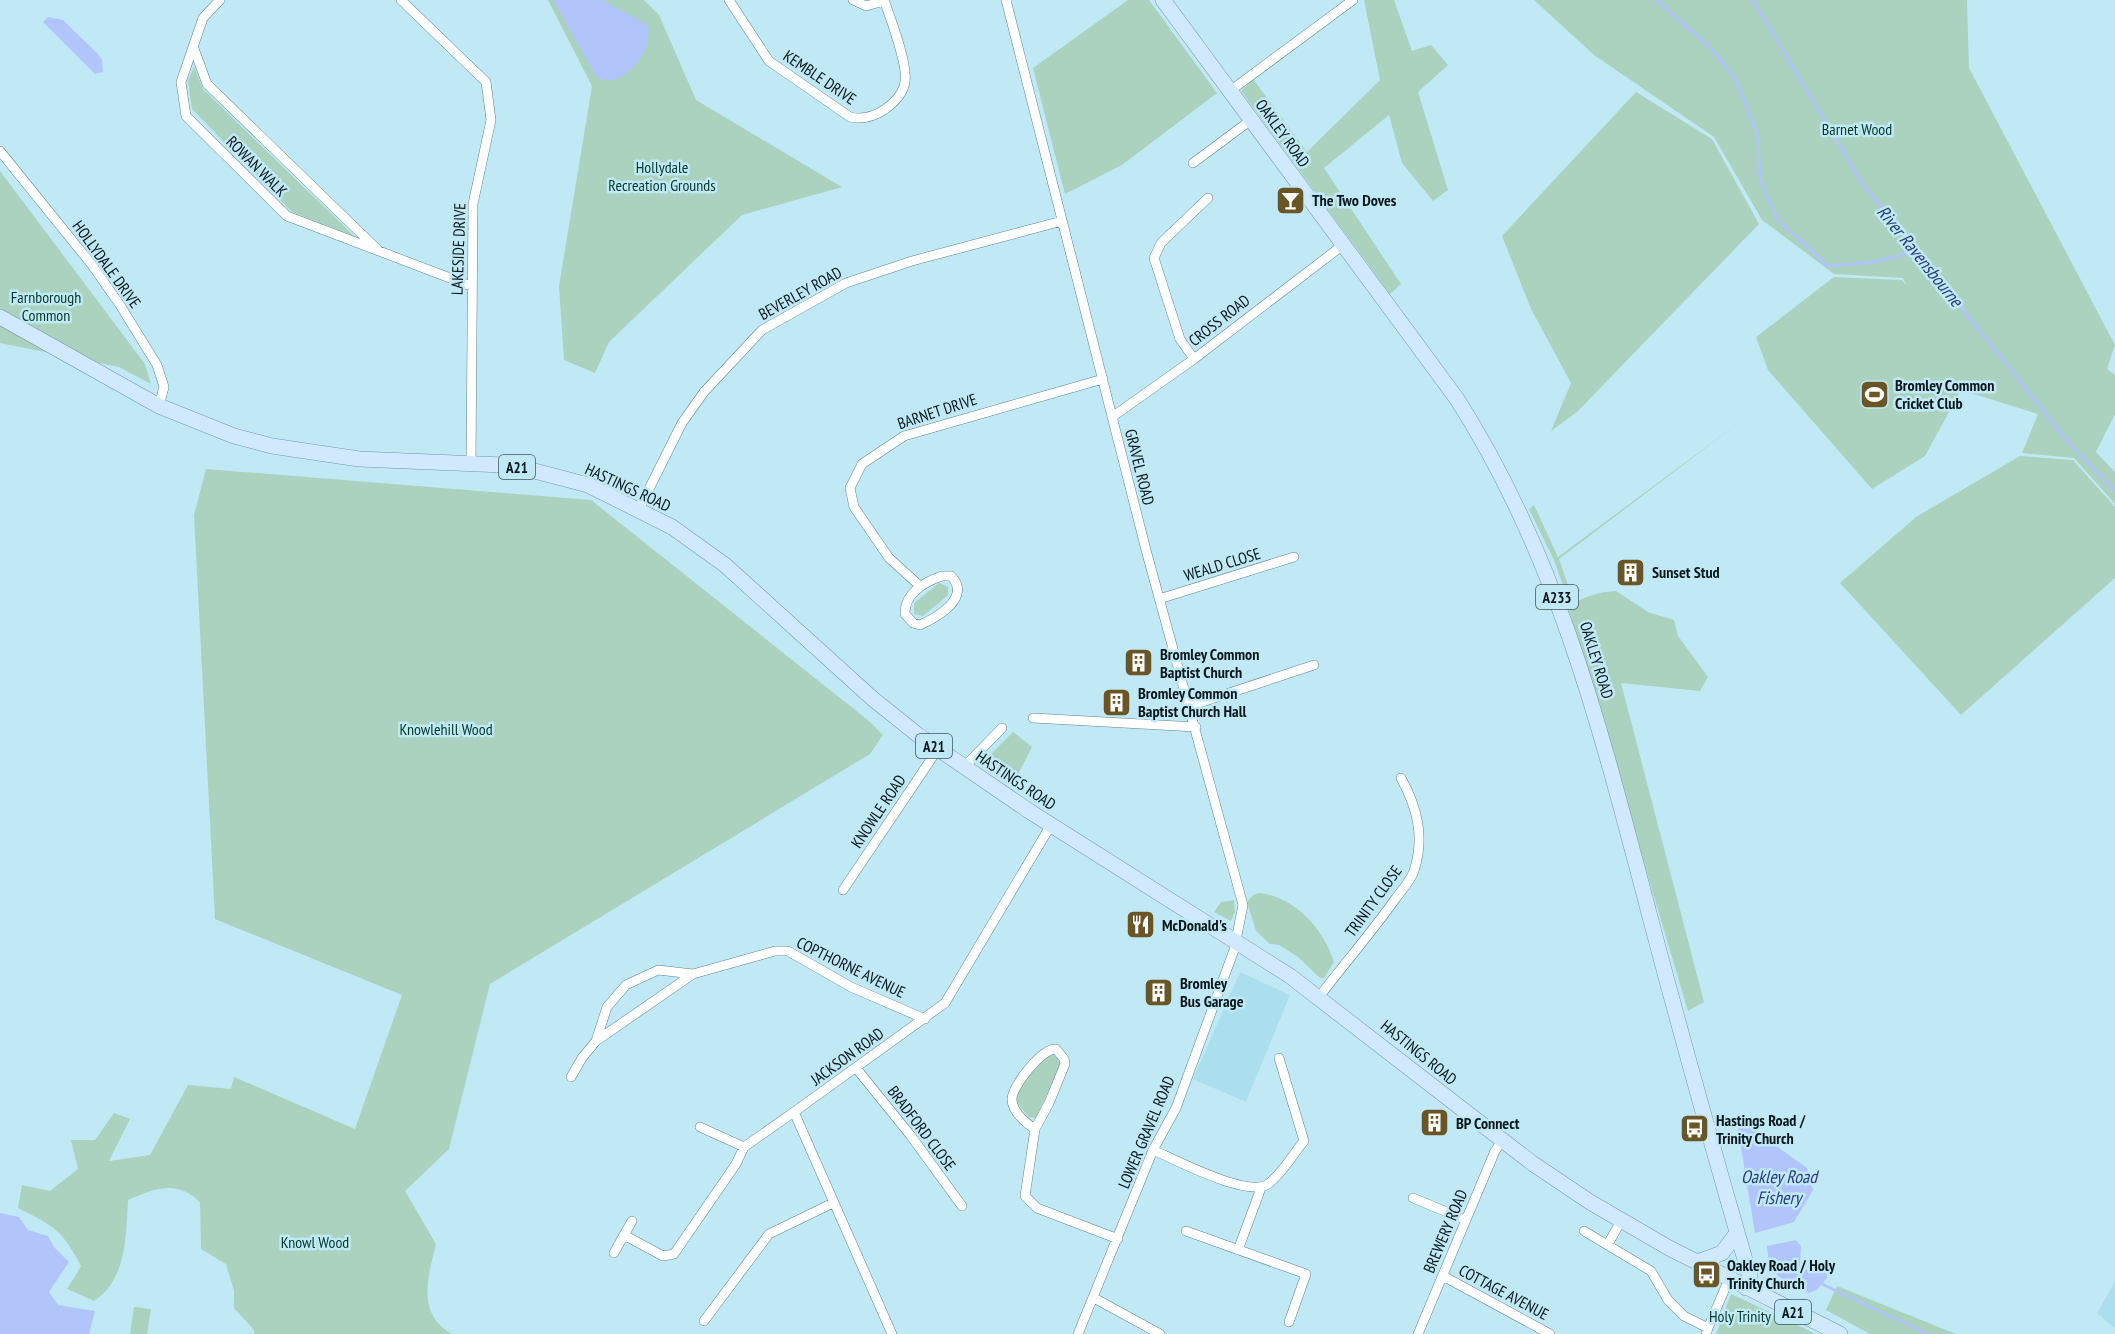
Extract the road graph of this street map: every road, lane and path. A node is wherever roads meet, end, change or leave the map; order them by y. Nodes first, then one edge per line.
1 (220, 0) edge
2 (401, 0) edge
3 (729, 0) edge
4 (853, 0) edge
5 (884, 0) edge
6 (1006, 0) edge
7 (1163, 0) edge
8 (1353, 0) edge
9 (193, 46) junction
10 (1230, 91) junction
11 (1251, 120) junction
12 (0, 151) edge
13 (1193, 163) dead end
14 (1208, 198) dead end
15 (1062, 221) junction
16 (1343, 245) junction
17 (382, 254) junction
18 (471, 286) junction
19 (0, 317) edge
20 (1194, 359) junction
21 (1103, 379) junction
22 (159, 406) junction
23 (1112, 417) junction
24 (471, 464) junction
25 (639, 509) junction
26 (1294, 557) dead end
27 (920, 586) junction
28 (1159, 599) junction
29 (1314, 665) dead end
30 (1190, 706) junction
31 (1033, 718) dead end
32 (1196, 727) junction
33 (1002, 728) dead end
34 (938, 748) junction
35 (964, 767) junction
36 (1401, 778) dead end
37 (1051, 825) junction
38 (843, 890) dead end
39 (1237, 934) junction
40 (693, 974) junction
41 (1319, 997) junction
42 (925, 1019) junction
43 (596, 1041) junction
44 (1279, 1058) dead end
45 (856, 1068) junction
46 (571, 1077) dead end
47 (794, 1112) junction
48 (700, 1127) dead end
49 (1035, 1129) junction
50 (1502, 1141) junction
51 (744, 1147) junction
52 (1153, 1150) junction
53 (1261, 1188) junction
54 (1413, 1198) dead end
55 (833, 1203) junction
56 (962, 1206) dead end
57 (1466, 1220) junction
58 (632, 1221) dead end
59 (1621, 1221) junction
60 (1185, 1231) dead end
61 (1584, 1231) dead end
62 (1737, 1233) junction
63 (624, 1235) junction
64 (1118, 1239) junction
65 (1608, 1244) junction
66 (1238, 1250) junction
67 (614, 1253) dead end
68 (1697, 1262) junction
69 (1443, 1276) junction
70 (1729, 1279) junction
71 (1746, 1288) junction
72 (1094, 1298) junction
73 (705, 1321) dead end
74 (1288, 1322) dead end
75 (1707, 1331) edge
76 (892, 1334) edge
77 (1078, 1334) edge
78 (1160, 1334) edge
79 (1418, 1334) edge
80 (1550, 1334) edge
81 (1840, 1334) edge

1 - 9 street, ROWAN WALK
2 - 18 street, LAKESIDE DRIVE
3 - 5 street, KEMBLE DRIVE
4 - 5 street
6 - 15 street, GRAVEL ROAD
7 - 10 main road, OAKLEY ROAD / A233
8 - 10 street
9 - 17 street, ROWAN WALK
9 - 17 street, ROWAN WALK
10 - 11 main road, OAKLEY ROAD / A233
11 - 13 street
11 - 16 main road, OAKLEY ROAD / A233
12 - 22 street, HOLLYDALE DRIVE
14 - 20 street
15 - 21 street, GRAVEL ROAD
15 - 25 street, BEVERLEY ROAD
16 - 20 street, CROSS ROAD
16 - 62 main road, OAKLEY ROAD / A233
17 - 18 street, ROWAN WALK
18 - 24 street, LAKESIDE DRIVE
19 - 22 main road, A21
20 - 23 street, CROSS ROAD
21 - 23 street, GRAVEL ROAD
21 - 27 street, BARNET DRIVE
22 - 24 main road, HASTINGS ROAD / A21
23 - 28 street, GRAVEL ROAD
24 - 25 main road, HASTINGS ROAD / A21
25 - 34 main road, HASTINGS ROAD / A21
26 - 28 street, WEALD CLOSE
27 - 27 street
28 - 30 street, GRAVEL ROAD
29 - 30 street
30 - 32 street, GRAVEL ROAD
31 - 32 street
32 - 39 street, GRAVEL ROAD
33 - 35 street
34 - 35 main road, HASTINGS ROAD / A21
34 - 38 street, KNOWLE ROAD
35 - 37 main road, HASTINGS ROAD / A21
36 - 41 street, TRINITY CLOSE
37 - 39 main road, HASTINGS ROAD / A21
37 - 42 street, JACKSON ROAD
39 - 41 main road, HASTINGS ROAD / A21
39 - 52 street, LOWER GRAVEL ROAD
40 - 42 street, COPTHORNE AVENUE
40 - 43 street, COPTHORNE AVENUE
40 - 43 street, COPTHORNE AVENUE
41 - 50 main road, HASTINGS ROAD / A21
42 - 45 street, JACKSON ROAD
43 - 46 street, COPTHORNE AVENUE
44 - 53 street
45 - 47 street, JACKSON ROAD
45 - 56 street, BRADFORD CLOSE
47 - 51 street, JACKSON ROAD
47 - 55 street
48 - 51 street
49 - 49 street
49 - 64 street
50 - 57 street, BREWERY ROAD
50 - 59 main road, HASTINGS ROAD / A21
51 - 63 street
52 - 53 street
52 - 64 street, LOWER GRAVEL ROAD
53 - 66 street
54 - 57 street
55 - 73 street
55 - 76 street
57 - 69 street, BREWERY ROAD
58 - 63 street
59 - 65 street
59 - 68 main road, HASTINGS ROAD / A21
60 - 66 street
61 - 65 street
62 - 68 main road
62 - 71 main road, OAKLEY ROAD / A233
63 - 67 street
64 - 72 street, LOWER GRAVEL ROAD
65 - 75 street
66 - 74 street
68 - 70 main road, HASTINGS ROAD / A21
69 - 79 street, BREWERY ROAD
69 - 80 street, COTTAGE AVENUE
70 - 71 main road, HASTINGS ROAD / A21
70 - 75 street
71 - 81 main road, A21
72 - 77 street, LOWER GRAVEL ROAD
72 - 78 street

